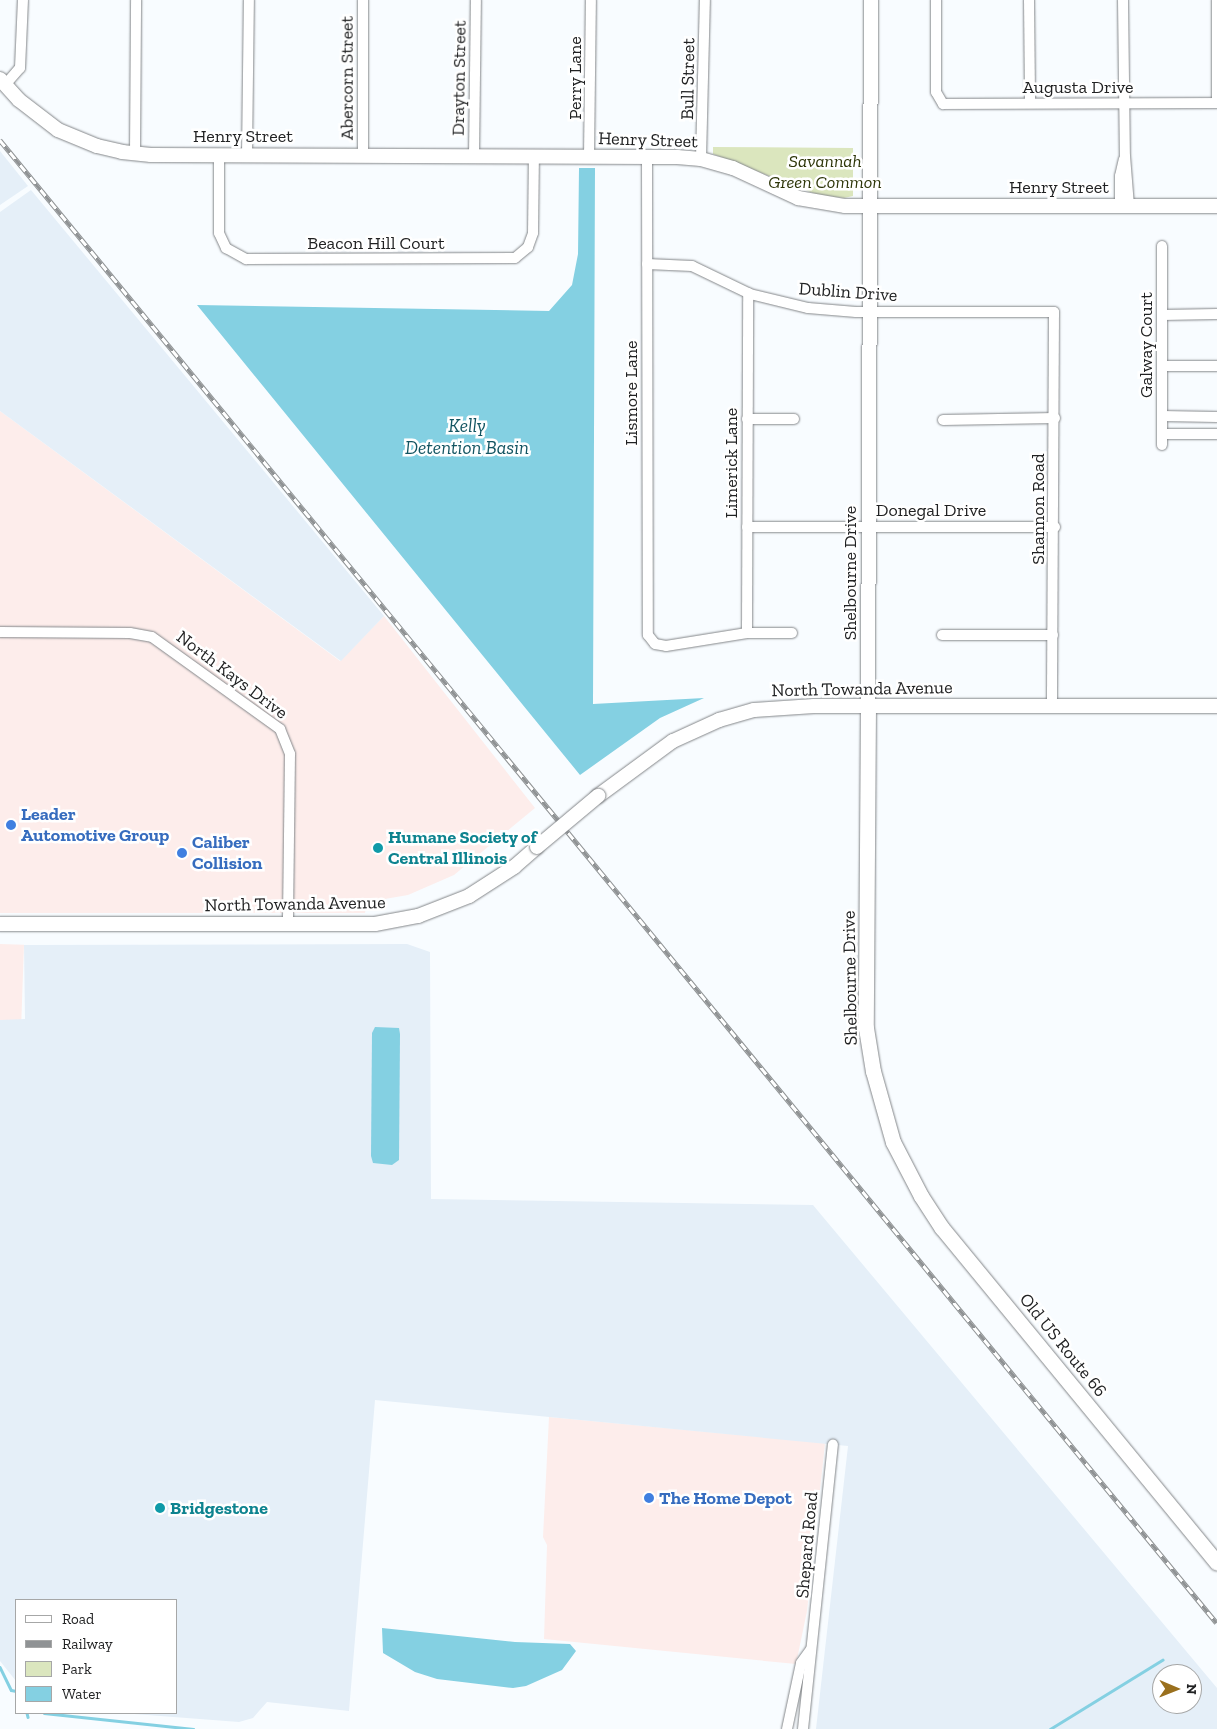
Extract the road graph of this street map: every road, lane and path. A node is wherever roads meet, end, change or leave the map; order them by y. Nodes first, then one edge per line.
1 (23, 0) edge
2 (136, 0) edge
3 (249, 0) edge
4 (363, 0) edge
5 (476, 0) edge
6 (591, 0) edge
7 (705, 0) edge
8 (871, 0) edge
9 (936, 0) edge
10 (1029, 0) edge
11 (1123, 0) edge
12 (1217, 0) edge
13 (2, 82) edge
14 (1030, 103) junction
15 (1124, 104) junction
16 (1217, 104) edge
17 (135, 153) junction
18 (219, 155) junction
19 (247, 155) junction
20 (363, 156) junction
21 (474, 156) junction
22 (534, 156) junction
23 (589, 156) junction
24 (647, 157) junction
25 (701, 159) junction
26 (1124, 206) junction
27 (1217, 206) edge
28 (871, 207) junction
29 (1162, 246) dead end
30 (647, 264) junction
31 (748, 293) junction
32 (869, 312) junction
33 (1054, 312) joint
34 (1217, 314) edge
35 (1162, 315) junction
36 (1163, 366) junction
37 (1217, 366) edge
38 (1162, 416) junction
39 (1217, 417) edge
40 (1055, 418) junction
41 (747, 419) junction
42 (794, 419) dead end
43 (943, 420) dead end
44 (1162, 434) junction
45 (1217, 434) edge
46 (1162, 445) dead end
47 (747, 526) junction
48 (868, 526) junction
49 (1055, 526) junction
50 (0, 632) edge
51 (747, 632) junction
52 (792, 633) dead end
53 (942, 635) dead end
54 (1053, 635) junction
55 (868, 706) junction
56 (1052, 706) junction
57 (1217, 706) edge
58 (0, 924) edge
59 (288, 924) junction
60 (894, 1142) joint
61 (833, 1445) dead end
62 (1217, 1563) edge
63 (811, 1648) junction
64 (787, 1729) edge
65 (803, 1729) edge

1 - 13 street
2 - 17 street
3 - 19 street
4 - 20 street, Abercorn Street
5 - 21 street, Drayton Street
6 - 23 street, Perry Lane
7 - 25 street, Bull Street
8 - 28 main road, Shelbourne Drive
9 - 14 street, Augusta Drive
10 - 14 street
11 - 15 street
12 - 16 street
13 - 17 main road, Henry Street
14 - 15 street, Augusta Drive
15 - 16 street, Augusta Drive
15 - 26 street
17 - 18 main road, Henry Street
18 - 19 main road, Henry Street
18 - 22 street, Beacon Hill Court
19 - 20 main road, Henry Street
20 - 21 main road, Henry Street
21 - 22 main road, Henry Street
22 - 23 main road, Henry Street
23 - 24 main road, Henry Street
24 - 25 main road, Henry Street
24 - 30 street, Lismore Lane
25 - 28 main road, Henry Street
26 - 27 main road, Henry Street
26 - 28 main road, Henry Street
28 - 32 main road, Shelbourne Drive
29 - 35 street, Galway Court
30 - 31 street, Dublin Drive
30 - 51 street, Lismore Lane
31 - 32 street, Dublin Drive
31 - 41 street, Limerick Lane
32 - 33 street, Dublin Drive
32 - 48 main road, Shelbourne Drive
33 - 40 street, Shannon Road
34 - 35 street
35 - 36 street, Galway Court
36 - 37 street
36 - 38 street, Galway Court
38 - 39 street
38 - 44 street, Galway Court
40 - 43 street
40 - 49 street, Shannon Road
41 - 42 street
41 - 47 street, Limerick Lane
44 - 45 street
44 - 46 street, Galway Court
47 - 48 street, Donegal Drive
47 - 51 street, Limerick Lane
48 - 49 street, Donegal Drive
48 - 55 main road, Shelbourne Drive
49 - 54 street, Shannon Road
50 - 59 street, North Kays Drive
51 - 52 street
53 - 54 street
54 - 56 street, Shannon Road
55 - 56 main road, North Towanda Avenue
55 - 59 main road, North Towanda Avenue, bridge
55 - 60 main road, Shelbourne Drive
56 - 57 main road, North Towanda Avenue
58 - 59 main road, North Towanda Avenue
60 - 62 main road, Old US Route 66
61 - 63 street, Shepard Road
63 - 64 street, Shepard Road
63 - 65 street, Shepard Road

